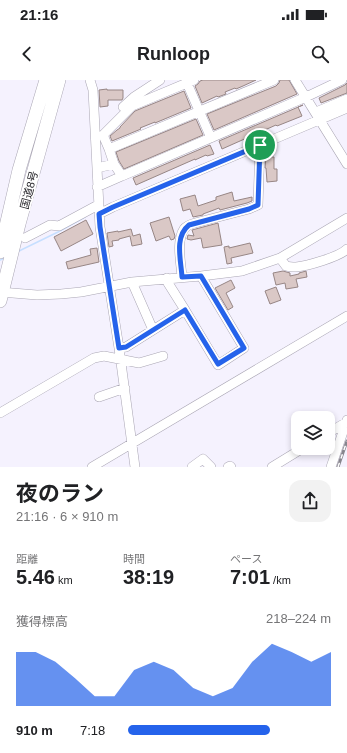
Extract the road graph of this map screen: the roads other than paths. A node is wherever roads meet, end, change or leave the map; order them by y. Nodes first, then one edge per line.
1 (46, 80) edge
2 (59, 80) edge
3 (90, 80) edge
4 (160, 80) edge
5 (274, 80) edge
6 (295, 80) edge
7 (342, 80) edge
8 (191, 82) edge
9 (306, 97) junction
10 (347, 99) edge
11 (347, 108) edge
12 (199, 111) junction
13 (318, 116) junction
14 (99, 130) dead end
15 (211, 138) junction
16 (260, 145) junction
17 (109, 149) junction
18 (114, 164) junction
19 (347, 164) edge
20 (96, 168) junction
21 (122, 176) junction
22 (97, 187) junction
23 (98, 210) junction
24 (347, 218) edge
25 (2, 236) edge
26 (24, 238) dead end
27 (0, 252) edge
28 (346, 253) edge
29 (280, 258) junction
30 (201, 276) junction
31 (182, 277) junction
32 (168, 278) junction
33 (132, 282) junction
34 (109, 287) junction
35 (1, 295) edge
36 (185, 310) junction
37 (347, 316) edge
38 (153, 330) junction
39 (119, 348) junction
40 (163, 356) dead end
41 (120, 358) junction
42 (125, 388) junction
43 (99, 397) dead end
44 (0, 414) edge
45 (347, 422) edge
46 (335, 429) edge
47 (132, 443) junction
48 (292, 455) edge
49 (92, 467) edge
50 (135, 467) edge
51 (192, 467) edge
52 (211, 467) edge
53 (272, 467) edge
54 (331, 467) edge

1 - 25 highway, 国道8号
2 - 35 highway, 国道8号
3 - 20 street
4 - 14 street
5 - 12 street
6 - 9 street
7 - 9 street
8 - 12 street
8 - 17 street
9 - 13 street
9 - 15 street
10 - 13 street
11 - 13 street
12 - 15 street
12 - 17 street
13 - 16 street
13 - 19 street
15 - 21 street
16 - 23 street
16 - 31 street
17 - 18 street
18 - 20 street
18 - 21 street
20 - 22 street
21 - 22 street
22 - 23 street
23 - 26 street
23 - 34 street
24 - 29 street
25 - 27 highway, 国道8号
28 - 29 street
29 - 30 street
30 - 31 street
30 - 36 street
31 - 32 street
32 - 33 street
32 - 36 street
33 - 34 street
33 - 38 street
34 - 35 street
34 - 39 street
36 - 38 street
37 - 47 street
38 - 39 street
39 - 41 street
40 - 41 street
41 - 42 street
41 - 44 street
42 - 43 street
42 - 47 street
45 - 46 street
45 - 54 street
47 - 49 street
47 - 50 street
48 - 53 street
51 - 52 street

